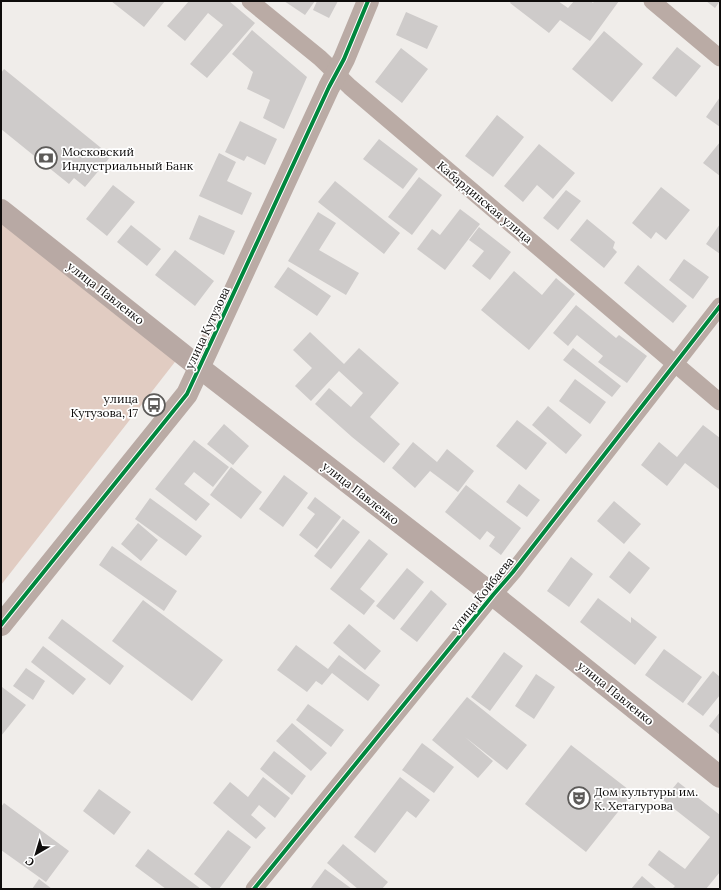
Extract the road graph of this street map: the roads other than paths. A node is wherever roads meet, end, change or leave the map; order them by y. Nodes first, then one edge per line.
1 (250, 1) edge
2 (368, 1) edge
3 (652, 1) edge
4 (720, 58) edge
5 (337, 75) junction
6 (1, 210) edge
7 (720, 306) edge
8 (675, 364) junction
9 (200, 368) junction
10 (720, 402) edge
11 (493, 595) junction
12 (1, 626) edge
13 (720, 777) edge
14 (254, 889) edge

1 - 5 street, Кабардинская улица
2 - 5 street, улица Кутузова
3 - 4 street
5 - 8 street, Кабардинская улица
5 - 9 street, улица Кутузова
6 - 9 main road, улица Павленко
7 - 8 street, улица Койбаева
8 - 10 street, Кабардинская улица
8 - 11 street, улица Койбаева
9 - 11 main road, улица Павленко
9 - 12 street, улица Кутузова
11 - 13 main road, улица Павленко
11 - 14 street, улица Койбаева

